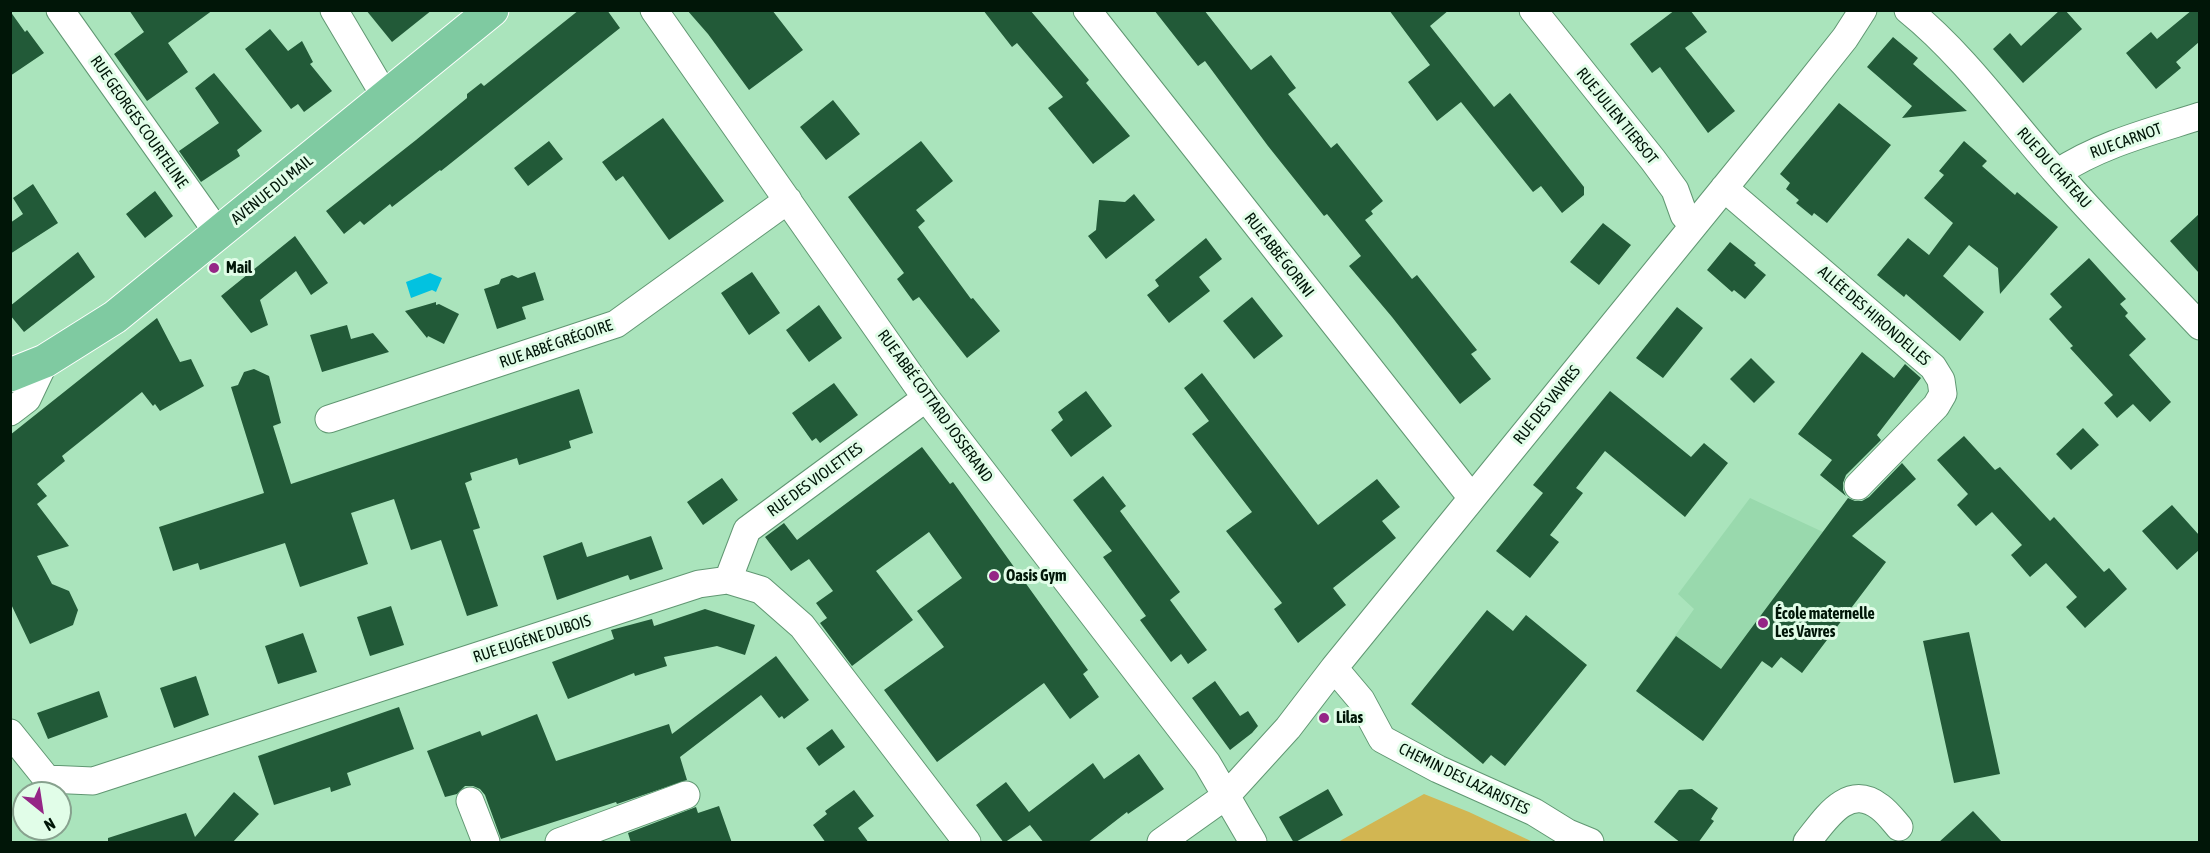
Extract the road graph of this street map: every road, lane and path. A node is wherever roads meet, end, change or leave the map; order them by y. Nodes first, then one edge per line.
1 (60, 10) edge
2 (334, 10) edge
3 (492, 10) edge
4 (654, 10) edge
5 (1087, 10) edge
6 (1533, 10) edge
7 (1863, 10) edge
8 (1908, 10) edge
9 (385, 96) junction
10 (2199, 116) edge
11 (2057, 173) junction
12 (1724, 188) junction
13 (788, 200) junction
14 (1693, 226) junction
15 (218, 233) junction
16 (2199, 326) edge
17 (45, 361) junction
18 (10, 375) edge
19 (926, 398) junction
20 (10, 412) edge
21 (329, 419) dead end
22 (1858, 486) dead end
23 (1472, 498) junction
24 (728, 580) junction
25 (1334, 668) junction
26 (10, 733) edge
27 (686, 795) dead end
28 (1227, 795) junction
29 (470, 801) dead end
30 (1899, 827) dead end
31 (486, 843) edge
32 (559, 843) edge
33 (967, 843) edge
34 (1161, 843) edge
35 (1253, 843) edge
36 (1590, 843) edge
37 (1807, 843) edge

1 - 15 street, RUE GEORGES COURTELINE
2 - 9 street
3 - 9 main road, AVENUE DU MAIL
4 - 13 street, RUE ABBÉ COTTARD JOSSERAND
5 - 23 street, RUE ABBÉ GORINI
6 - 14 street, RUE JULIEN TIERSOT
7 - 12 street, RUE DES VAVRES
8 - 11 street, RUE DU CHÂTEAU
9 - 15 main road, AVENUE DU MAIL
10 - 11 street, RUE CARNOT
11 - 16 street, RUE DU CHÂTEAU
12 - 14 street, RUE DES VAVRES
12 - 22 street, ALLÉE DES HIRONDELLES
13 - 19 street, RUE ABBÉ COTTARD JOSSERAND
13 - 21 street, RUE ABBÉ GRÉGOIRE
14 - 23 street, RUE DES VAVRES
15 - 17 main road, AVENUE DU MAIL
17 - 18 main road, AVENUE DU MAIL
17 - 20 street
19 - 24 street, RUE DES VIOLETTES
19 - 28 street, RUE ABBÉ COTTARD JOSSERAND
23 - 25 street, RUE DES VAVRES
24 - 26 street, RUE EUGÈNE DUBOIS
24 - 33 street, RUE EUGÈNE DUBOIS
25 - 28 street, RUE DES VAVRES
25 - 36 street, CHEMIN DES LAZARISTES
27 - 32 street
28 - 34 street, RUE DES VAVRES
28 - 35 street, RUE ABBÉ COTTARD JOSSERAND
29 - 31 street
30 - 37 street

